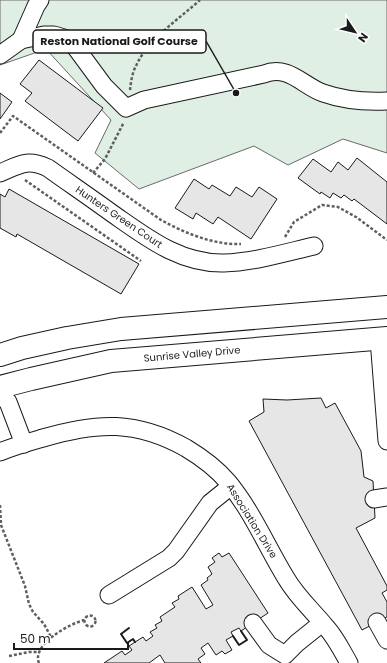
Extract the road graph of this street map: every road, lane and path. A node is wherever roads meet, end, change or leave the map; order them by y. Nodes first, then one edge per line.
1 (40, 0) edge
2 (200, 0) edge
3 (21, 40) junction
4 (0, 55) edge
5 (387, 101) edge
6 (126, 108) junction
7 (0, 133) edge
8 (93, 172) junction
9 (0, 173) edge
10 (22, 178) dead end
11 (387, 240) edge
12 (283, 241) dead end
13 (242, 244) dead end
14 (314, 246) dead end
15 (141, 261) dead end
16 (387, 308) edge
17 (383, 339) edge
18 (0, 355) edge
19 (0, 387) edge
20 (0, 395) edge
21 (387, 440) edge
22 (24, 444) junction
23 (1, 449) edge
24 (231, 486) junction
25 (0, 505) edge
26 (109, 595) dead end
27 (84, 620) junction
28 (378, 622) dead end
29 (253, 623) dead end
30 (322, 623) junction
31 (51, 638) junction
32 (387, 640) edge
33 (38, 652) junction
34 (9, 656) dead end
35 (39, 663) edge
36 (349, 663) edge

1 - 3 street
2 - 6 path
3 - 4 street
3 - 6 street
5 - 6 street
6 - 8 path
7 - 8 path
8 - 13 path
9 - 14 street, Hunters Green Court
10 - 15 path
11 - 12 path
16 - 18 main road
17 - 19 main road, Sunrise Valley Drive
17 - 21 street
20 - 22 street
22 - 23 street, Association Drive
22 - 24 street, Association Drive
24 - 26 street
24 - 30 street, Association Drive
25 - 31 path
27 - 27 path
27 - 31 path
28 - 32 street
29 - 30 street
30 - 36 street, Association Drive
31 - 33 path
33 - 34 path
33 - 35 path

